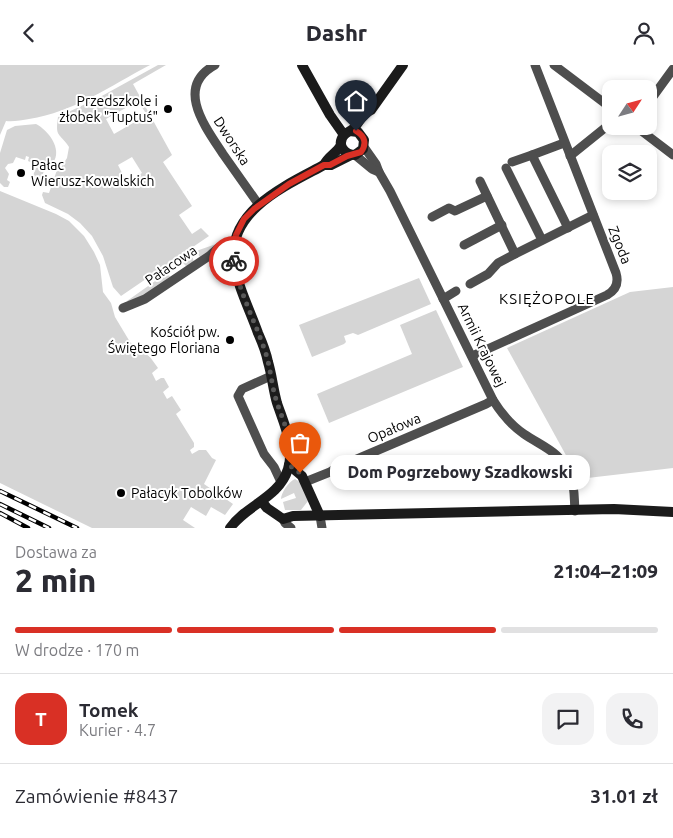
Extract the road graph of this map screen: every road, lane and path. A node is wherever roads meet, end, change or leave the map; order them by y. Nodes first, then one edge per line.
1 (215, 65) edge
2 (302, 65) edge
3 (403, 65) edge
4 (535, 65) edge
5 (554, 65) edge
6 (673, 69) edge
7 (658, 90) edge
8 (602, 101) edge
9 (371, 110) junction
10 (602, 130) edge
11 (647, 135) edge
12 (345, 137) junction
13 (363, 141) junction
14 (564, 143) junction
15 (353, 155) junction
16 (532, 155) junction
17 (673, 155) edge
18 (570, 156) junction
19 (324, 165) junction
20 (379, 172) junction
21 (480, 181) dead end
22 (487, 195) junction
23 (259, 205) junction
24 (593, 215) junction
25 (432, 217) dead end
26 (502, 225) junction
27 (568, 228) junction
28 (542, 240) junction
29 (464, 245) dead end
30 (234, 248) junction
31 (516, 254) junction
32 (470, 284) dead end
33 (456, 291) dead end
34 (444, 299) junction
35 (123, 308) dead end
36 (472, 356) junction
37 (271, 376) junction
38 (493, 400) junction
39 (289, 465) junction
40 (281, 482) junction
41 (306, 482) junction
42 (262, 502) junction
43 (575, 511) junction
44 (673, 511) edge
45 (320, 516) junction
46 (283, 519) junction
47 (230, 528) edge
48 (291, 528) edge
49 (322, 528) edge

1 - 23 street, Dworska
2 - 12 main road
3 - 9 main road
4 - 14 street, Zgoda
5 - 8 street
6 - 7 street
9 - 12 main road
9 - 13 main road
10 - 18 street
11 - 17 street
12 - 13 main road
12 - 15 main road
12 - 19 main road
13 - 15 main road
13 - 20 street, Armii Krajowej
14 - 16 street
14 - 18 street, Zgoda
15 - 19 main road
15 - 20 street, Armii Krajowej
16 - 27 street
16 - 28 street
18 - 24 street, Zgoda
19 - 23 main road
20 - 34 street, Armii Krajowej
21 - 22 street
22 - 25 street
22 - 26 street
23 - 30 main road
24 - 27 street
24 - 36 street, Zgoda
26 - 29 street
26 - 31 street
27 - 28 street
28 - 31 street
30 - 35 street, Pałacowa
30 - 37 main road
31 - 32 street
33 - 34 street
34 - 36 street, Armii Krajowej
36 - 38 street, Armii Krajowej
37 - 39 main road
37 - 40 street
38 - 41 street, Opałowa
38 - 43 street, Armii Krajowej
39 - 40 main road
39 - 41 main road
40 - 42 main road
41 - 45 main road
42 - 46 main road
42 - 47 main road
43 - 44 main road
43 - 45 main road
45 - 46 main road
45 - 49 street
46 - 48 street

